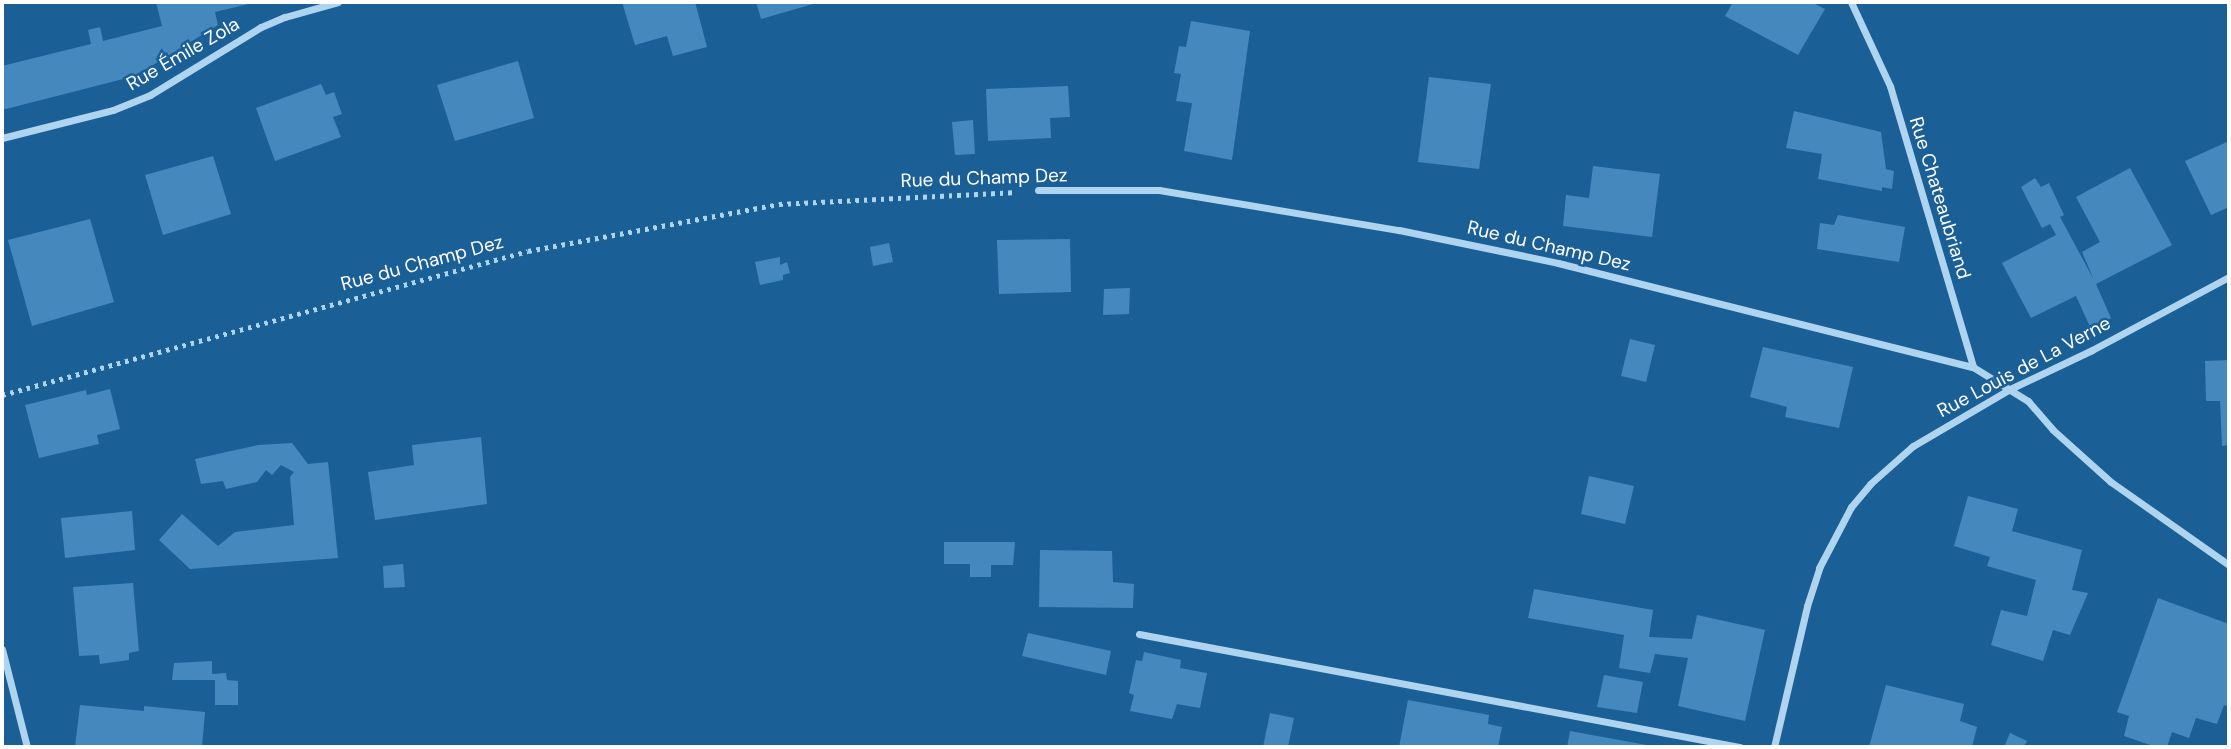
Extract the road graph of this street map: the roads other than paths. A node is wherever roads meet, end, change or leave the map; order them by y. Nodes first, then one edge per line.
1 (338, 2) edge
2 (1851, 2) edge
3 (2, 138) edge
4 (1038, 190) road end
5 (2229, 277) edge
6 (1973, 367) junction
7 (2010, 389) junction
8 (2229, 565) edge
9 (1139, 634) dead end
10 (2, 649) edge
11 (27, 747) edge
12 (1741, 747) edge
13 (1774, 747) edge

1 - 3 street, Rue Émile Zola
2 - 6 street, Rue Chateaubriand
4 - 6 street, Rue du Champ Dez
5 - 7 street, Rue Louis de La Verne
6 - 7 street
7 - 8 street
7 - 13 street, Rue Louis de La Verne
9 - 12 street
10 - 11 street

